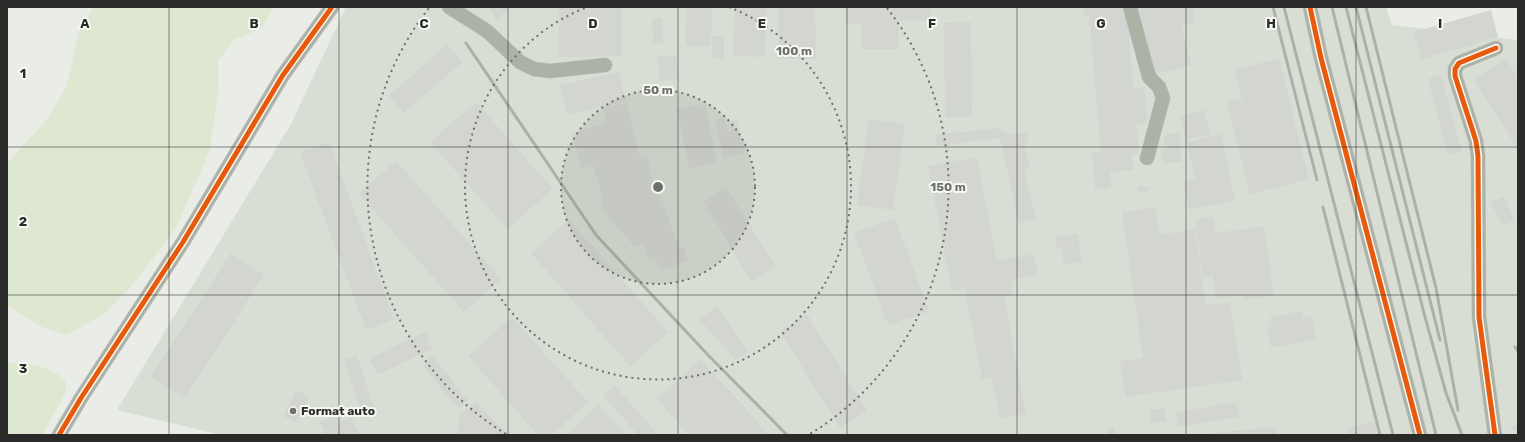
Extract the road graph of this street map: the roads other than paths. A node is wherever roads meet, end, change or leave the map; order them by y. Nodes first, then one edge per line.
1 (332, 7) edge
2 (449, 7) edge
3 (1130, 7) edge
4 (1310, 7) edge
5 (1496, 48) dead end
6 (605, 65) dead end
7 (1147, 158) dead end
8 (60, 435) edge
9 (1420, 435) edge
10 (1495, 435) edge

1 - 8 street
2 - 6 street
3 - 7 street
4 - 9 street
5 - 10 street

